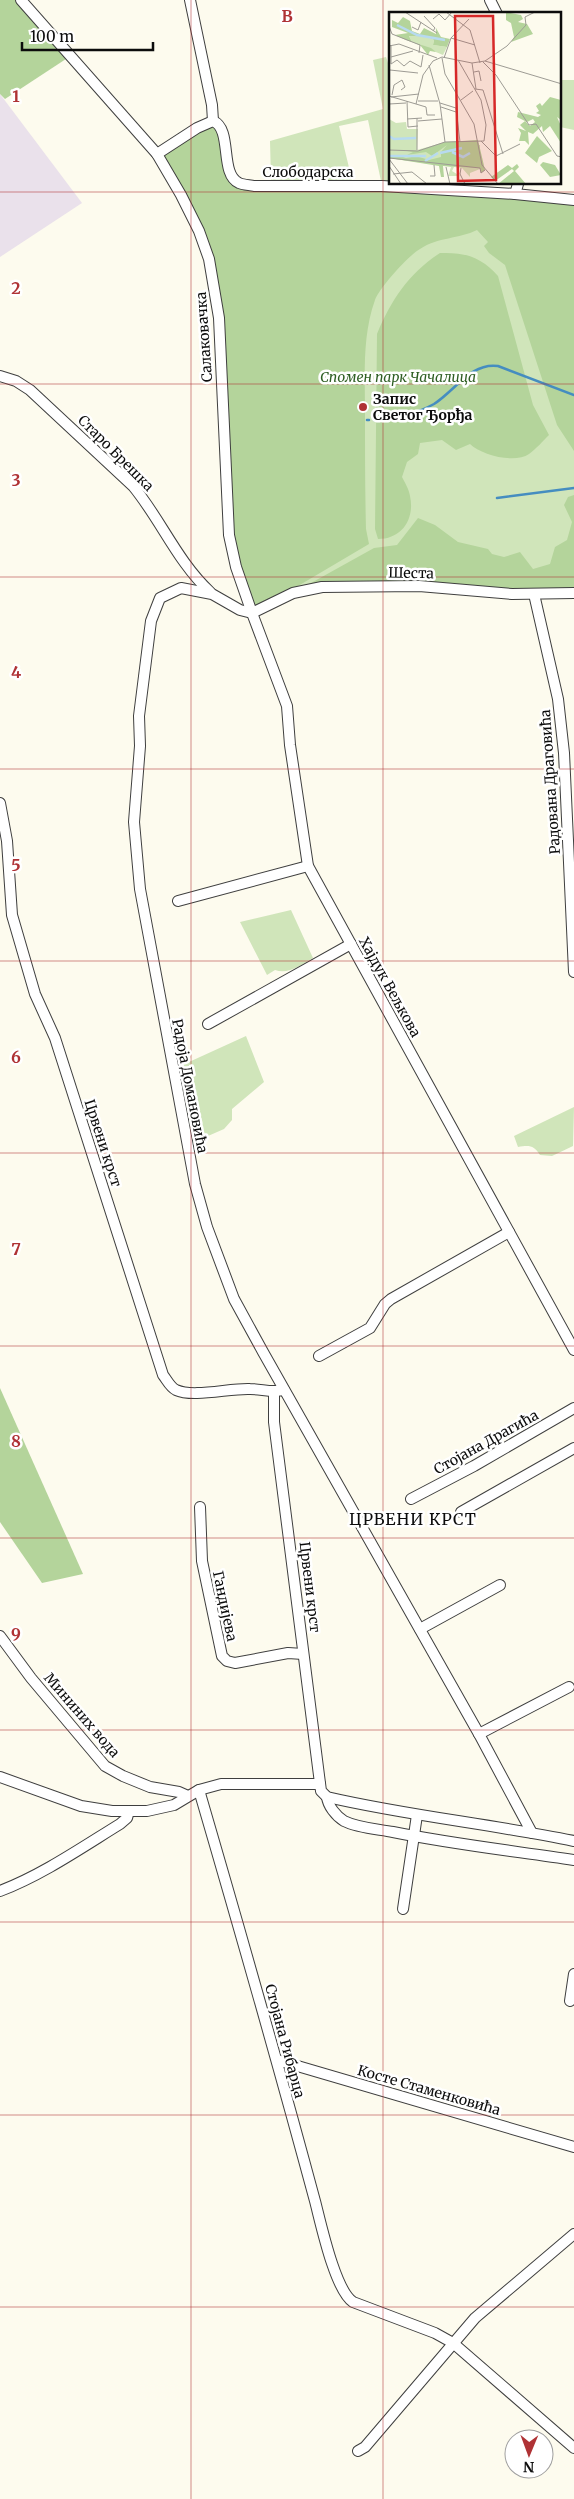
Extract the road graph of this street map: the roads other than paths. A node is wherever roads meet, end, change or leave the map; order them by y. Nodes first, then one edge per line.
1 (20, 0) edge
2 (190, 0) edge
3 (490, 0) edge
4 (496, 12) edge
5 (213, 120) junction
6 (157, 154) junction
7 (516, 189) edge
8 (574, 200) edge
9 (0, 376) edge
10 (212, 594) junction
11 (534, 594) junction
12 (574, 594) edge
13 (252, 613) junction
14 (0, 803) edge
15 (571, 836) edge
16 (308, 866) junction
17 (178, 901) dead end
18 (351, 944) junction
19 (574, 972) edge
20 (208, 1024) dead end
21 (509, 1232) junction
22 (574, 1350) edge
23 (319, 1356) dead end
24 (279, 1392) junction
25 (574, 1408) edge
26 (574, 1448) edge
27 (411, 1499) dead end
28 (200, 1507) dead end
29 (460, 1512) dead end
30 (500, 1585) dead end
31 (420, 1629) junction
32 (0, 1636) edge
33 (303, 1654) junction
34 (569, 1687) dead end
35 (479, 1734) junction
36 (0, 1777) edge
37 (320, 1784) junction
38 (199, 1790) junction
39 (188, 1796) junction
40 (328, 1797) junction
41 (129, 1811) junction
42 (417, 1815) junction
43 (532, 1832) junction
44 (413, 1836) junction
45 (574, 1841) edge
46 (574, 1860) edge
47 (0, 1891) edge
48 (403, 1909) dead end
49 (574, 1974) edge
50 (570, 2001) dead end
51 (277, 2060) junction
52 (574, 2147) edge
53 (574, 2234) edge
54 (453, 2343) junction
55 (574, 2448) edge
56 (358, 2451) dead end

1 - 6 street, Салаковачка
2 - 5 street, Слободарска
3 - 4 street
5 - 6 street
5 - 7 street, Слободарска
6 - 13 street, Салаковачка
7 - 8 street, Слободарска
9 - 10 street, Старо Брешка
10 - 13 street, Радоја Домановића
10 - 24 street, Радоја Домановића
11 - 12 street, Шеста
11 - 13 street, Шеста
11 - 15 street, Радована Драговића
13 - 16 street, Хајдук Вељкова
14 - 24 street, Црвени крст
15 - 19 street, Радована Драговића
16 - 17 street
16 - 18 street, Хајдук Вељкова
18 - 20 street
18 - 21 street, Хајдук Вељкова
21 - 22 street, Хајдук Вељкова
21 - 23 street
24 - 31 street, Радоја Домановића
24 - 33 street, Црвени крст
25 - 27 street, Стојана Драгића
26 - 29 street
28 - 33 street, Гандијева
30 - 31 street
31 - 35 street, Радоја Домановића
32 - 39 street, Мининих вода
33 - 37 street, Црвени крст
34 - 35 street
35 - 43 street, Радоја Домановића
36 - 41 street
37 - 38 street
37 - 40 street
38 - 39 street
38 - 51 street, Стојана Рибарца
39 - 41 street
40 - 42 street
40 - 44 street
41 - 47 street
42 - 43 street
42 - 44 street
43 - 45 street
44 - 46 street
44 - 48 street
49 - 50 street
51 - 52 street, Косте Стаменковића
51 - 54 street, Стојана Рибарца
53 - 54 street
54 - 55 street
54 - 56 street

